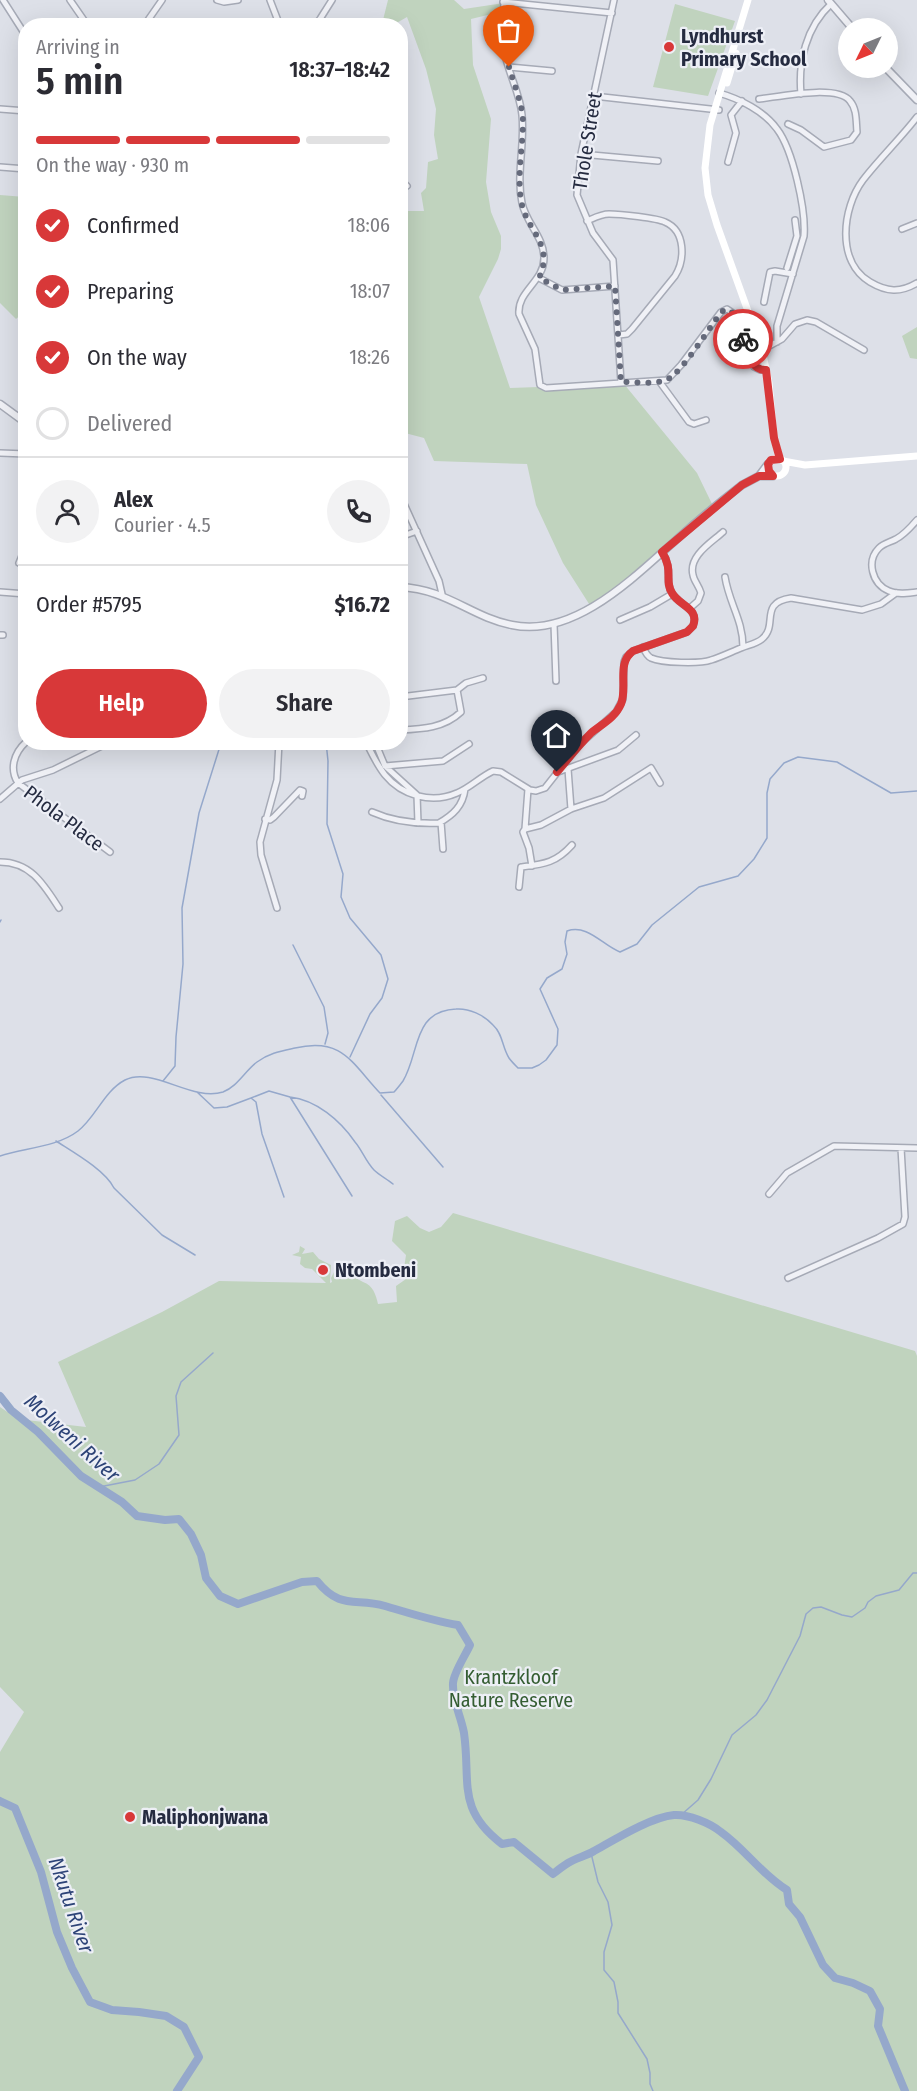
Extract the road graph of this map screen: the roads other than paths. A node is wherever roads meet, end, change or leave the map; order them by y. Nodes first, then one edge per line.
1 (3, 0) edge
2 (70, 0) edge
3 (162, 0) edge
4 (217, 0) edge
5 (238, 0) edge
6 (270, 0) edge
7 (332, 0) edge
8 (559, 0) edge
9 (614, 0) edge
10 (503, 1) edge
11 (750, 2) edge
12 (830, 2) edge
13 (559, 8) junction
14 (612, 13) junction
15 (82, 18) edge
16 (149, 18) edge
17 (277, 18) edge
18 (321, 18) edge
19 (844, 18) edge
20 (18, 23) edge
21 (509, 67) junction
22 (552, 71) dead end
23 (896, 78) edge
24 (721, 93) junction
25 (801, 94) junction
26 (594, 96) junction
27 (759, 99) dead end
28 (917, 100) edge
29 (742, 102) junction
30 (0, 109) edge
31 (716, 109) junction
32 (18, 110) edge
33 (917, 117) edge
34 (788, 124) dead end
35 (581, 154) junction
36 (658, 161) dead end
37 (728, 162) dead end
38 (0, 167) edge
39 (18, 168) edge
40 (795, 220) dead end
41 (587, 221) junction
42 (917, 223) edge
43 (902, 229) dead end
44 (787, 268) dead end
45 (793, 274) junction
46 (539, 278) junction
47 (917, 283) edge
48 (615, 286) junction
49 (764, 302) dead end
50 (619, 335) junction
51 (777, 342) junction
52 (762, 350) junction
53 (864, 350) dead end
54 (766, 370) junction
55 (660, 381) junction
56 (621, 382) junction
57 (0, 404) edge
58 (18, 417) edge
59 (706, 420) dead end
60 (774, 438) junction
61 (0, 453) edge
62 (18, 454) edge
63 (917, 456) edge
64 (782, 460) junction
65 (770, 462) junction
66 (805, 465) junction
67 (785, 471) junction
68 (759, 476) junction
69 (773, 476) junction
70 (408, 512) edge
71 (917, 520) edge
72 (417, 531) junction
73 (723, 532) dead end
74 (408, 534) edge
75 (662, 552) junction
76 (725, 577) dead end
77 (408, 587) edge
78 (0, 592) edge
79 (917, 592) edge
80 (18, 593) edge
81 (896, 593) junction
82 (441, 594) junction
83 (672, 594) junction
84 (690, 608) junction
85 (620, 620) dead end
86 (554, 624) junction
87 (643, 647) junction
88 (743, 647) junction
89 (483, 678) dead end
90 (556, 681) dead end
91 (458, 690) junction
92 (408, 696) edge
93 (408, 729) edge
94 (636, 735) dead end
95 (470, 744) dead end
96 (19, 750) edge
97 (94, 750) edge
98 (278, 750) edge
99 (370, 750) edge
100 (378, 750) edge
101 (385, 766) junction
102 (568, 769) junction
103 (557, 772) junction
104 (18, 783) junction
105 (660, 783) dead end
106 (465, 789) junction
107 (528, 789) junction
108 (302, 796) dead end
109 (417, 796) junction
110 (0, 799) edge
111 (571, 809) junction
112 (372, 812) dead end
113 (265, 819) junction
114 (441, 822) junction
115 (418, 823) junction
116 (524, 831) junction
117 (573, 845) dead end
118 (443, 849) dead end
119 (110, 852) dead end
120 (0, 862) edge
121 (532, 866) junction
122 (519, 887) dead end
123 (59, 908) dead end
124 (277, 908) dead end
125 (901, 1148) junction
126 (917, 1148) edge
127 (769, 1194) dead end
128 (788, 1278) dead end

1 - 20 street
2 - 15 street
3 - 16 street
4 - 5 street
6 - 17 street
7 - 18 street
8 - 13 street
9 - 14 street, Thole Street
10 - 13 street
10 - 21 street
11 - 24 main road
12 - 19 street
12 - 25 street
13 - 14 street
14 - 26 street, Thole Street
21 - 22 street
21 - 46 street
23 - 28 street
24 - 29 street
24 - 31 main road
25 - 27 street
25 - 34 street
26 - 31 street
26 - 35 street, Thole Street
29 - 37 street
29 - 45 street
30 - 32 street
31 - 52 main road
33 - 47 street
35 - 36 street
35 - 41 street, Thole Street
38 - 39 street
40 - 44 street
41 - 48 street, Thole Street
41 - 50 street
42 - 43 street
45 - 49 street
45 - 51 street
46 - 48 street
46 - 56 street
48 - 50 street, Thole Street
50 - 56 street, Thole Street
51 - 52 street
51 - 53 street
52 - 54 main road
54 - 55 street
54 - 60 main road
55 - 56 street
55 - 59 street
57 - 58 street
60 - 64 main road
60 - 65 main road
61 - 62 street
63 - 66 main road
64 - 65 main road
64 - 66 main road
64 - 67 main road
65 - 68 street
65 - 69 main road
66 - 67 main road
67 - 69 main road
68 - 69 street
68 - 75 street
70 - 72 street
71 - 81 street
72 - 74 street
72 - 82 street
73 - 84 street
75 - 83 street
75 - 86 street
76 - 88 street
77 - 82 street
78 - 80 street
79 - 81 street
81 - 88 street
82 - 86 street
83 - 84 street
83 - 85 street
84 - 87 street
86 - 90 street
87 - 88 street
87 - 103 street
89 - 91 street
91 - 92 street
91 - 93 street
94 - 102 street
95 - 101 street
96 - 104 street
97 - 104 street
98 - 113 street
99 - 109 street
100 - 101 street
101 - 109 street
102 - 103 street
102 - 111 street
103 - 107 street
104 - 110 street
104 - 119 street, Phola Place
105 - 111 street
106 - 107 street
106 - 109 street
106 - 114 street
107 - 116 street
108 - 113 street
109 - 115 street
111 - 116 street
112 - 115 street
113 - 124 street
114 - 115 street
114 - 118 street
116 - 121 street
117 - 121 street
120 - 123 street
121 - 122 street
125 - 126 street
125 - 127 street
125 - 128 street

